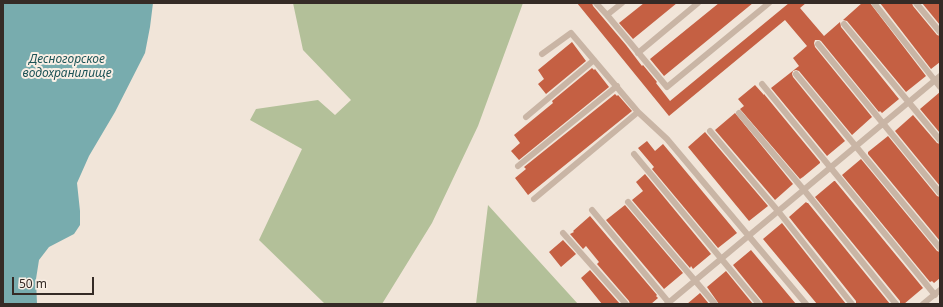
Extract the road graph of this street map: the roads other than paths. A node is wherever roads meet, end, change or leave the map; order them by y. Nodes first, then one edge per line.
1 (596, 3) edge
2 (622, 3) edge
3 (698, 3) edge
4 (769, 3) edge
5 (874, 3) edge
6 (916, 3) edge
7 (606, 16) junction
8 (844, 24) dead end
9 (940, 32) edge
10 (818, 44) dead end
11 (638, 53) junction
12 (542, 54) dead end
13 (594, 60) junction
14 (796, 74) dead end
15 (940, 76) edge
16 (934, 80) junction
17 (762, 84) dead end
18 (617, 86) junction
19 (940, 87) edge
20 (908, 102) junction
21 (638, 112) junction
22 (739, 113) dead end
23 (526, 117) dead end
24 (883, 123) junction
25 (710, 131) dead end
26 (940, 140) edge
27 (856, 146) junction
28 (634, 154) dead end
29 (518, 166) dead end
30 (831, 167) junction
31 (804, 190) junction
32 (940, 193) edge
33 (534, 198) dead end
34 (628, 202) dead end
35 (592, 210) dead end
36 (778, 211) junction
37 (563, 233) dead end
38 (749, 236) junction
39 (940, 248) edge
40 (722, 258) junction
41 (696, 280) junction
42 (937, 292) edge
43 (626, 304) edge
44 (669, 304) edge
45 (715, 304) edge
46 (759, 304) edge
47 (806, 304) edge
48 (852, 304) edge
49 (896, 304) edge
50 (924, 304) edge

1 - 7 lane
2 - 7 lane
3 - 11 lane
4 - 11 lane
5 - 16 lane
6 - 9 lane
7 - 11 lane
8 - 20 lane
10 - 24 lane
12 - 13 lane
13 - 18 lane
13 - 23 lane
14 - 27 lane
15 - 16 lane
16 - 19 lane
16 - 20 lane
17 - 30 lane
18 - 21 lane
18 - 29 lane
20 - 24 lane
20 - 26 lane
21 - 33 lane
21 - 38 lane
22 - 31 lane
24 - 27 lane
24 - 32 lane
25 - 36 lane
27 - 30 lane
27 - 39 lane
28 - 40 lane
30 - 31 lane
30 - 42 lane
31 - 36 lane
31 - 49 lane
34 - 41 lane
35 - 44 lane
36 - 38 lane
36 - 48 lane
37 - 43 lane
38 - 40 lane
38 - 47 lane
40 - 41 lane
40 - 46 lane
41 - 44 lane
41 - 45 lane
42 - 50 lane

